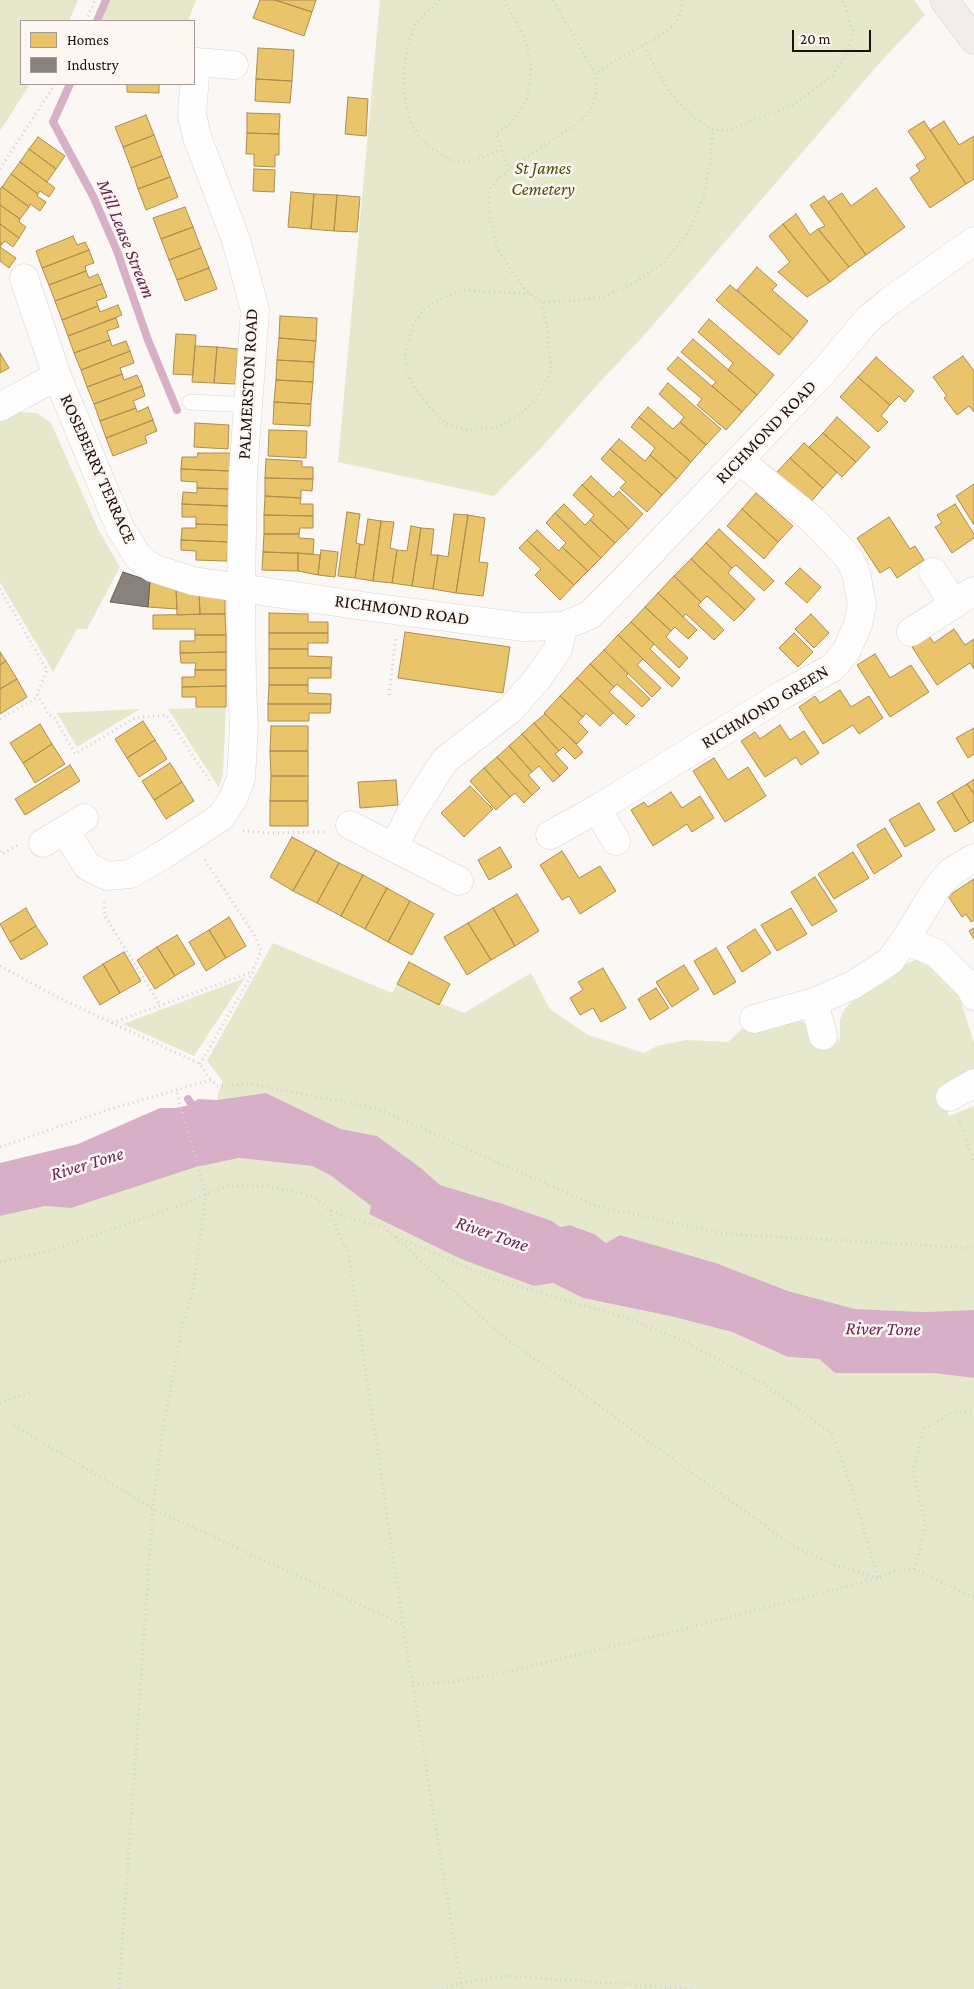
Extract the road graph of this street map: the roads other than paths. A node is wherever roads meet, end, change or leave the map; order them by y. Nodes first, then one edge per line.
1 (944, 0) edge
2 (974, 40) edge
3 (234, 65) dead end
4 (195, 75) edge
5 (194, 85) edge
6 (974, 241) edge
7 (24, 278) dead end
8 (57, 376) junction
9 (190, 402) dead end
10 (249, 405) junction
11 (0, 407) edge
12 (739, 460) junction
13 (933, 572) dead end
14 (241, 587) junction
15 (964, 598) edge
16 (563, 626) junction
17 (911, 632) dead end
18 (597, 809) junction
19 (350, 826) road end
20 (64, 830) dead end
21 (550, 835) dead end
22 (616, 841) dead end
23 (394, 847) junction
24 (974, 858) edge
25 (459, 881) dead end
26 (905, 940) junction
27 (974, 996) edge
28 (814, 1002) junction
29 (754, 1019) dead end
30 (823, 1036) dead end
31 (974, 1083) edge
32 (950, 1097) road end

1 - 2 main road
3 - 4 street, PALMERSTON ROAD
5 - 10 street, PALMERSTON ROAD
6 - 12 street, RICHMOND ROAD
7 - 8 street, ROSEBERRY TERRACE
8 - 11 street
8 - 14 street, ROSEBERRY TERRACE
9 - 10 lane
10 - 14 street, PALMERSTON ROAD
12 - 16 street, RICHMOND ROAD
12 - 18 street, RICHMOND GREEN
13 - 15 street
14 - 16 street, RICHMOND ROAD
14 - 20 street, PALMERSTON ROAD
15 - 17 street
16 - 23 street
18 - 21 street, RICHMOND GREEN
18 - 22 street
19 - 23 street
23 - 25 street
24 - 26 street
26 - 27 street
26 - 28 street
28 - 29 street
28 - 30 street
31 - 32 street

